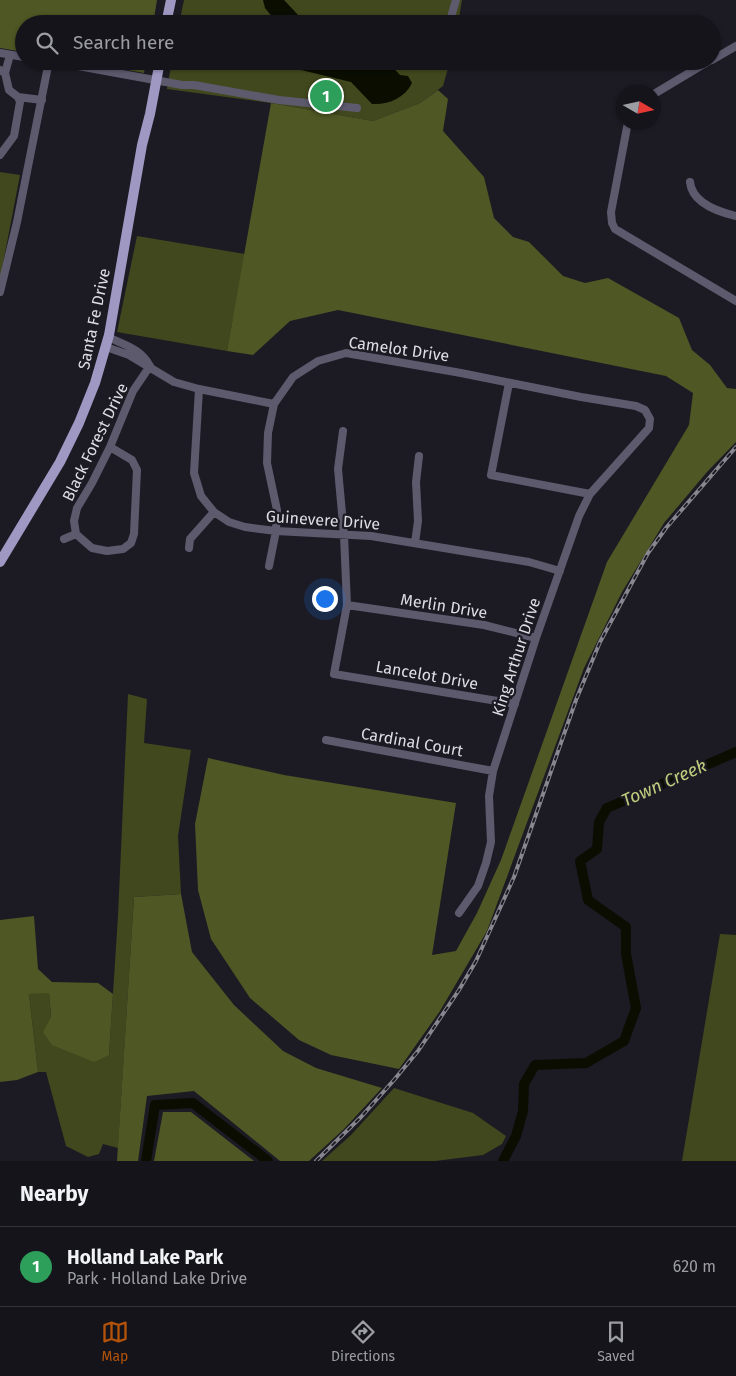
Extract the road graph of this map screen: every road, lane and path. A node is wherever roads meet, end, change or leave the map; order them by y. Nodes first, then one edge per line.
1 (170, 0) edge
2 (456, 0) edge
3 (168, 15) edge
4 (452, 15) edge
5 (736, 46) edge
6 (0, 53) edge
7 (721, 54) edge
8 (10, 55) junction
9 (15, 56) edge
10 (48, 70) edge
11 (101, 70) edge
12 (159, 70) edge
13 (694, 70) edge
14 (2, 72) edge
15 (157, 80) junction
16 (661, 90) edge
17 (18, 97) junction
18 (42, 100) junction
19 (357, 108) dead end
20 (627, 130) edge
21 (0, 155) edge
22 (690, 182) dead end
23 (736, 216) edge
24 (0, 292) edge
25 (736, 301) edge
26 (107, 342) junction
27 (150, 366) junction
28 (508, 383) junction
29 (199, 389) junction
30 (274, 404) junction
31 (648, 428) joint
32 (343, 431) dead end
33 (110, 447) junction
34 (419, 456) dead end
35 (590, 494) junction
36 (214, 512) junction
37 (276, 531) junction
38 (76, 534) junction
39 (344, 535) junction
40 (64, 540) dead end
41 (415, 543) junction
42 (189, 548) dead end
43 (0, 562) edge
44 (269, 566) dead end
45 (560, 570) junction
46 (347, 605) junction
47 (536, 638) junction
48 (515, 704) junction
49 (326, 740) dead end
50 (493, 771) junction
51 (458, 913) dead end

1 - 3 main road
2 - 4 street
5 - 7 street
6 - 8 street
8 - 9 street
8 - 14 street
10 - 18 street
11 - 15 street
12 - 15 main road, Santa Fe Drive
13 - 16 street
14 - 17 street
15 - 19 street
15 - 26 main road, Santa Fe Drive
17 - 18 street
17 - 21 street
18 - 24 street
20 - 25 street
22 - 23 street
26 - 27 street
26 - 43 main road, Santa Fe Drive
27 - 29 street
27 - 33 street, Black Forest Drive
28 - 30 street, Camelot Drive
28 - 31 street, Camelot Drive
28 - 35 street
29 - 30 street
29 - 36 street, Guinevere Drive
30 - 37 street, Camelot Drive
31 - 35 street, King Arthur Drive
32 - 39 street
33 - 38 street, Black Forest Drive
33 - 38 street
34 - 41 street
35 - 45 street, King Arthur Drive
36 - 37 street, Guinevere Drive
36 - 42 street
37 - 39 street, Guinevere Drive
37 - 44 street, Camelot Drive
38 - 40 street
39 - 41 street, Guinevere Drive
39 - 46 street
41 - 45 street, Guinevere Drive
45 - 47 street, King Arthur Drive
46 - 47 street, Merlin Drive
46 - 48 street, Lancelot Drive
47 - 48 street, King Arthur Drive
48 - 50 street, King Arthur Drive
49 - 50 street, Cardinal Court
50 - 51 street, King Arthur Drive

